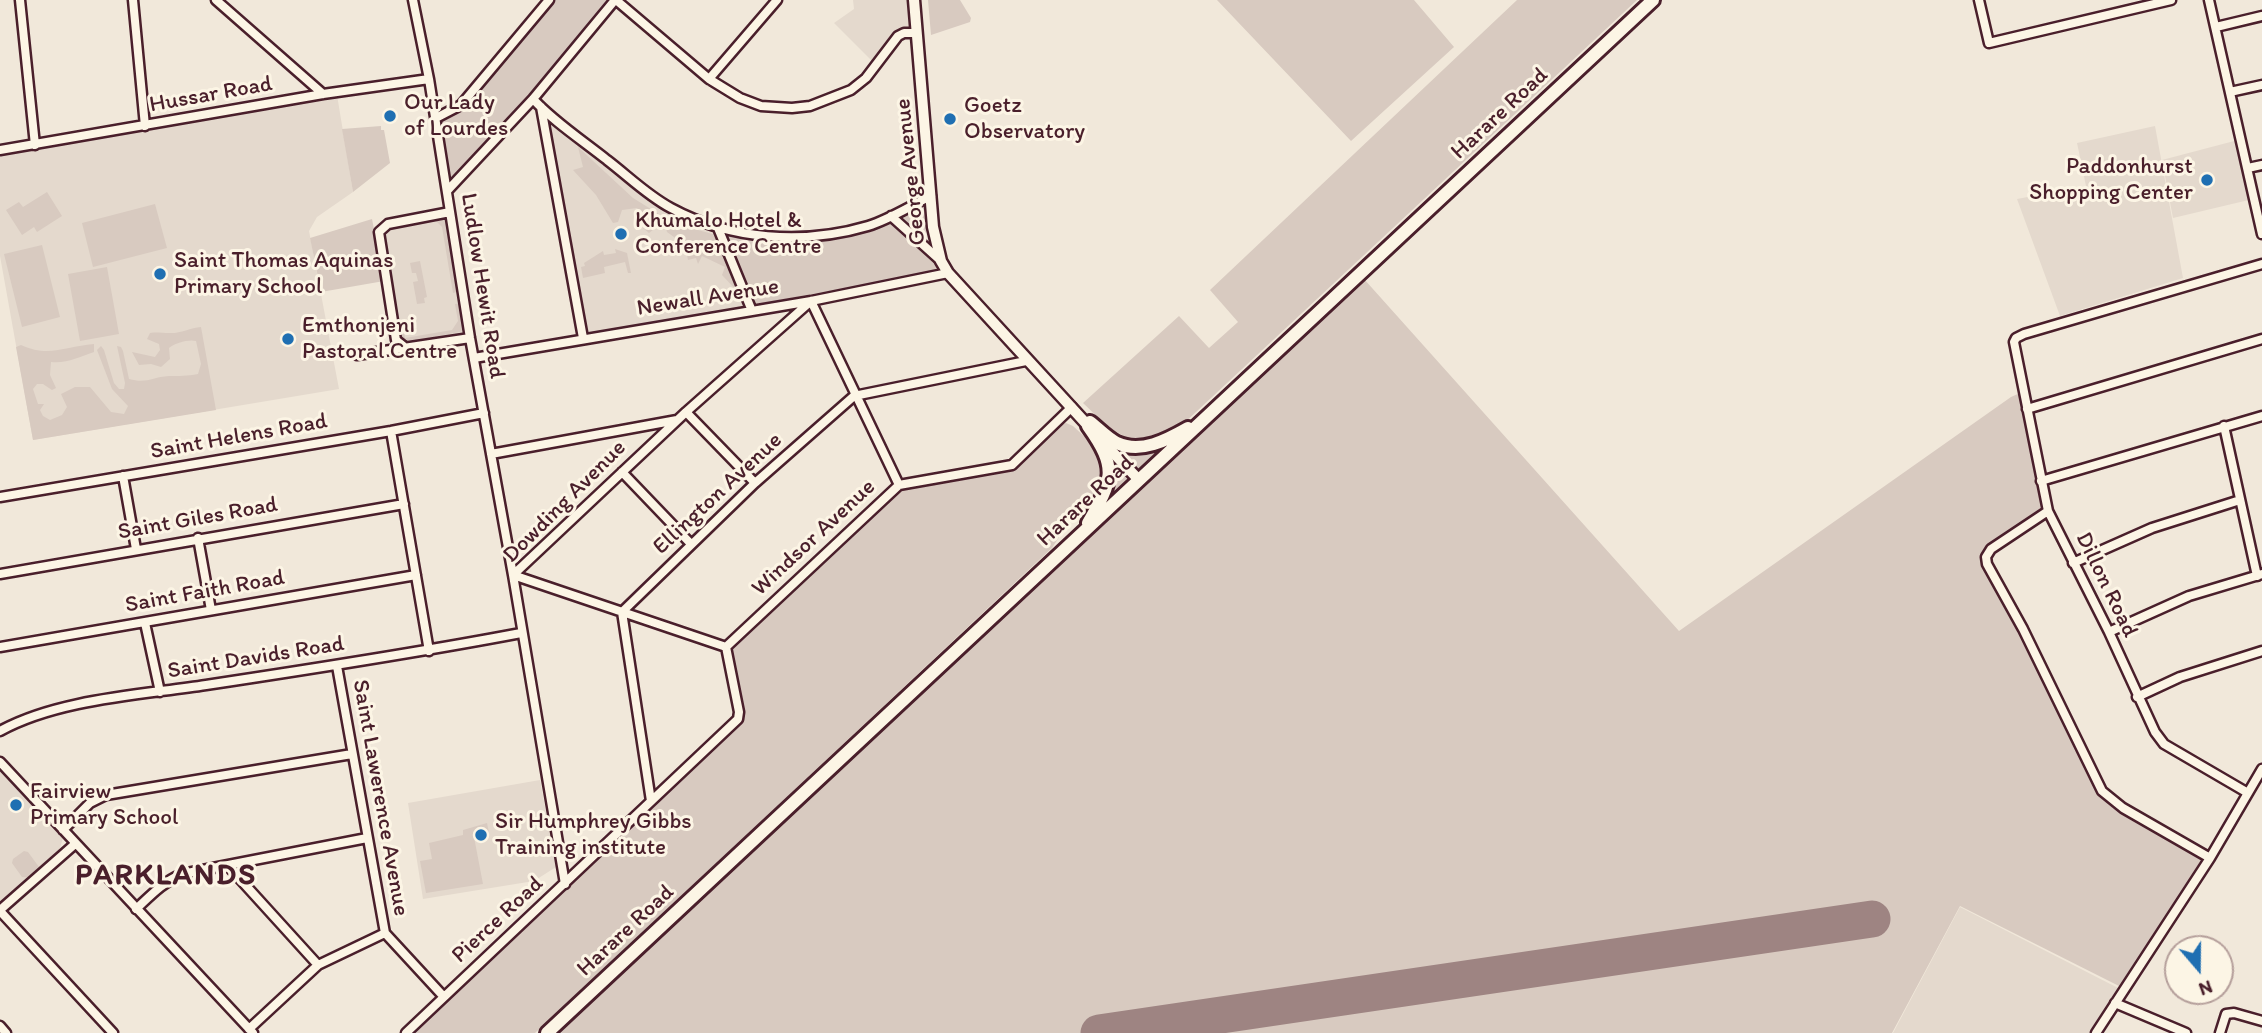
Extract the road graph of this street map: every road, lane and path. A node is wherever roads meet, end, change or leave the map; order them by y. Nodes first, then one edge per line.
1 (20, 0) edge
2 (133, 0) edge
3 (216, 0) edge
4 (549, 0) edge
5 (616, 0) edge
6 (777, 0) edge
7 (914, 0) edge
8 (1653, 0) edge
9 (1979, 0) edge
10 (2171, 0) edge
11 (2209, 0) edge
12 (411, 1) edge
13 (2262, 16) edge
14 (2216, 27) junction
15 (916, 33) junction
16 (429, 79) junction
17 (709, 79) junction
18 (2262, 85) edge
19 (2230, 92) junction
20 (323, 94) junction
21 (533, 99) junction
22 (541, 107) junction
23 (436, 118) junction
24 (145, 126) junction
25 (35, 145) junction
26 (0, 150) edge
27 (2262, 165) edge
28 (2248, 168) junction
29 (447, 191) junction
30 (931, 196) junction
31 (450, 212) junction
32 (891, 216) junction
33 (718, 228) junction
34 (2262, 234) edge
35 (941, 261) junction
36 (2262, 264) edge
37 (948, 273) junction
38 (811, 301) junction
39 (752, 311) junction
40 (470, 338) junction
41 (583, 338) junction
42 (2262, 339) edge
43 (406, 348) junction
44 (357, 355) dead end
45 (474, 358) junction
46 (1026, 360) junction
47 (855, 396) junction
48 (2027, 409) junction
49 (1075, 410) junction
50 (686, 412) junction
51 (484, 413) junction
52 (2262, 416) edge
53 (1206, 418) junction
54 (677, 420) junction
55 (1088, 423) junction
56 (2224, 426) junction
57 (391, 431) junction
58 (491, 454) junction
59 (622, 472) junction
60 (123, 476) junction
61 (1141, 478) junction
62 (2041, 481) junction
63 (755, 483) junction
64 (898, 485) junction
65 (0, 497) edge
66 (2240, 499) junction
67 (404, 504) junction
68 (2048, 511) junction
69 (198, 538) junction
70 (1079, 538) junction
71 (691, 544) junction
72 (136, 549) junction
73 (2073, 563) junction
74 (0, 574) edge
75 (416, 575) junction
76 (513, 575) junction
77 (2259, 575) edge
78 (211, 610) junction
79 (622, 612) junction
80 (145, 622) junction
81 (2109, 632) junction
82 (521, 633) junction
83 (0, 647) edge
84 (726, 647) junction
85 (429, 651) junction
86 (2262, 651) edge
87 (337, 666) junction
88 (160, 692) junction
89 (2137, 697) junction
90 (0, 731) edge
91 (352, 754) junction
92 (0, 762) edge
93 (2262, 769) edge
94 (2248, 793) junction
95 (651, 801) junction
96 (63, 830) junction
97 (367, 838) junction
98 (75, 844) junction
99 (2210, 858) junction
100 (229, 867) junction
101 (565, 884) junction
102 (136, 909) junction
103 (0, 911) edge
104 (385, 933) junction
105 (318, 965) junction
106 (444, 997) junction
107 (2115, 1003) junction
108 (2262, 1021) edge
109 (0, 1026) edge
110 (251, 1031) edge
111 (6, 1033) edge
112 (113, 1033) edge
113 (406, 1033) edge
114 (547, 1033) edge
115 (2096, 1033) edge
116 (2186, 1033) edge
117 (2220, 1033) edge

1 - 25 street
2 - 24 street
3 - 20 street
4 - 23 street
5 - 17 street
5 - 21 street
6 - 17 street
7 - 15 main road, George Avenue
8 - 53 highway, Harare Road
9 - 10 street
11 - 14 street
12 - 16 street, Ludlow Hewit Road
13 - 14 street
14 - 19 street
15 - 17 street
15 - 30 main road, George Avenue
16 - 20 street, Hussar Road
16 - 23 street, Ludlow Hewit Road
18 - 19 street
19 - 28 street
20 - 24 street, Hussar Road
21 - 22 street
21 - 29 street
22 - 33 street
22 - 41 street
23 - 29 street, Ludlow Hewit Road
24 - 25 street, Hussar Road
25 - 26 street, Hussar Road
27 - 28 street
28 - 34 street
29 - 31 street, Ludlow Hewit Road
30 - 32 street
30 - 35 main road, George Avenue
31 - 40 street, Ludlow Hewit Road
31 - 43 street
32 - 33 street
32 - 35 street
33 - 39 street
35 - 37 main road, George Avenue
36 - 48 street, Dillon Road
37 - 38 street, Newall Avenue
37 - 46 main road, George Avenue
38 - 39 street, Newall Avenue
38 - 47 street
38 - 50 street, Dowding Avenue
39 - 41 street, Newall Avenue
40 - 43 street
40 - 45 street, Ludlow Hewit Road
41 - 45 street, Newall Avenue
42 - 48 street
43 - 44 street
45 - 51 street, Ludlow Hewit Road
46 - 47 street, Ellington Avenue
46 - 49 main road, George Avenue
47 - 63 street, Ellington Avenue
47 - 64 street
48 - 62 street, Dillon Road
49 - 55 main road, George Avenue
49 - 64 street, Windsor Avenue
50 - 54 street, Dowding Avenue
50 - 63 street
51 - 57 street, Saint Helens Road
51 - 58 street, Ludlow Hewit Road
52 - 56 street
53 - 55 highway
53 - 61 highway, Harare Road
54 - 58 street
54 - 59 street, Dowding Avenue
55 - 61 main road, George Avenue
55 - 70 highway
56 - 62 street
56 - 66 street
57 - 60 street, Saint Helens Road
57 - 67 street
58 - 76 street, Ludlow Hewit Road
59 - 71 street
59 - 76 street, Dowding Avenue
60 - 65 street, Saint Helens Road
60 - 72 street
61 - 70 highway, Harare Road
62 - 68 street, Dillon Road
63 - 71 street, Ellington Avenue
64 - 84 street, Windsor Avenue
66 - 73 street
66 - 77 street
67 - 69 street, Saint Giles Road
67 - 75 street
68 - 73 street, Dillon Road
68 - 99 street
69 - 72 street, Saint Giles Road
69 - 78 street
70 - 114 highway, Harare Road
71 - 79 street, Ellington Avenue
72 - 74 street, Saint Giles Road
73 - 81 street, Dillon Road
75 - 78 street, Saint Faith Road
75 - 85 street
76 - 79 street
76 - 82 street, Dowding Avenue
77 - 81 street
78 - 80 street, Saint Faith Road
79 - 84 street
79 - 95 street
80 - 83 street, Saint Faith Road
80 - 88 street
81 - 89 street, Dillon Road
82 - 85 street, Saint Davids Road
82 - 101 street, Dowding Avenue
84 - 95 street, Pierce Road
85 - 87 street, Saint Davids Road
86 - 89 street
87 - 88 street, Saint Davids Road
87 - 91 street, Saint Lawerence Avenue
88 - 90 street, Saint Davids Road
89 - 94 street, Dillon Road
91 - 96 street
91 - 97 street, Saint Lawerence Avenue
92 - 96 street
93 - 94 street
94 - 99 street
95 - 101 street, Pierce Road
96 - 98 street
97 - 100 street
97 - 104 street, Saint Lawerence Avenue
98 - 102 street
98 - 103 street
99 - 107 street
100 - 102 street
100 - 105 street
101 - 106 street, Pierce Road
102 - 110 street
103 - 112 street
104 - 105 street
104 - 106 street, Saint Lawerence Avenue
105 - 110 street
106 - 113 street, Pierce Road
107 - 115 street
107 - 116 street
108 - 117 street
109 - 111 street

